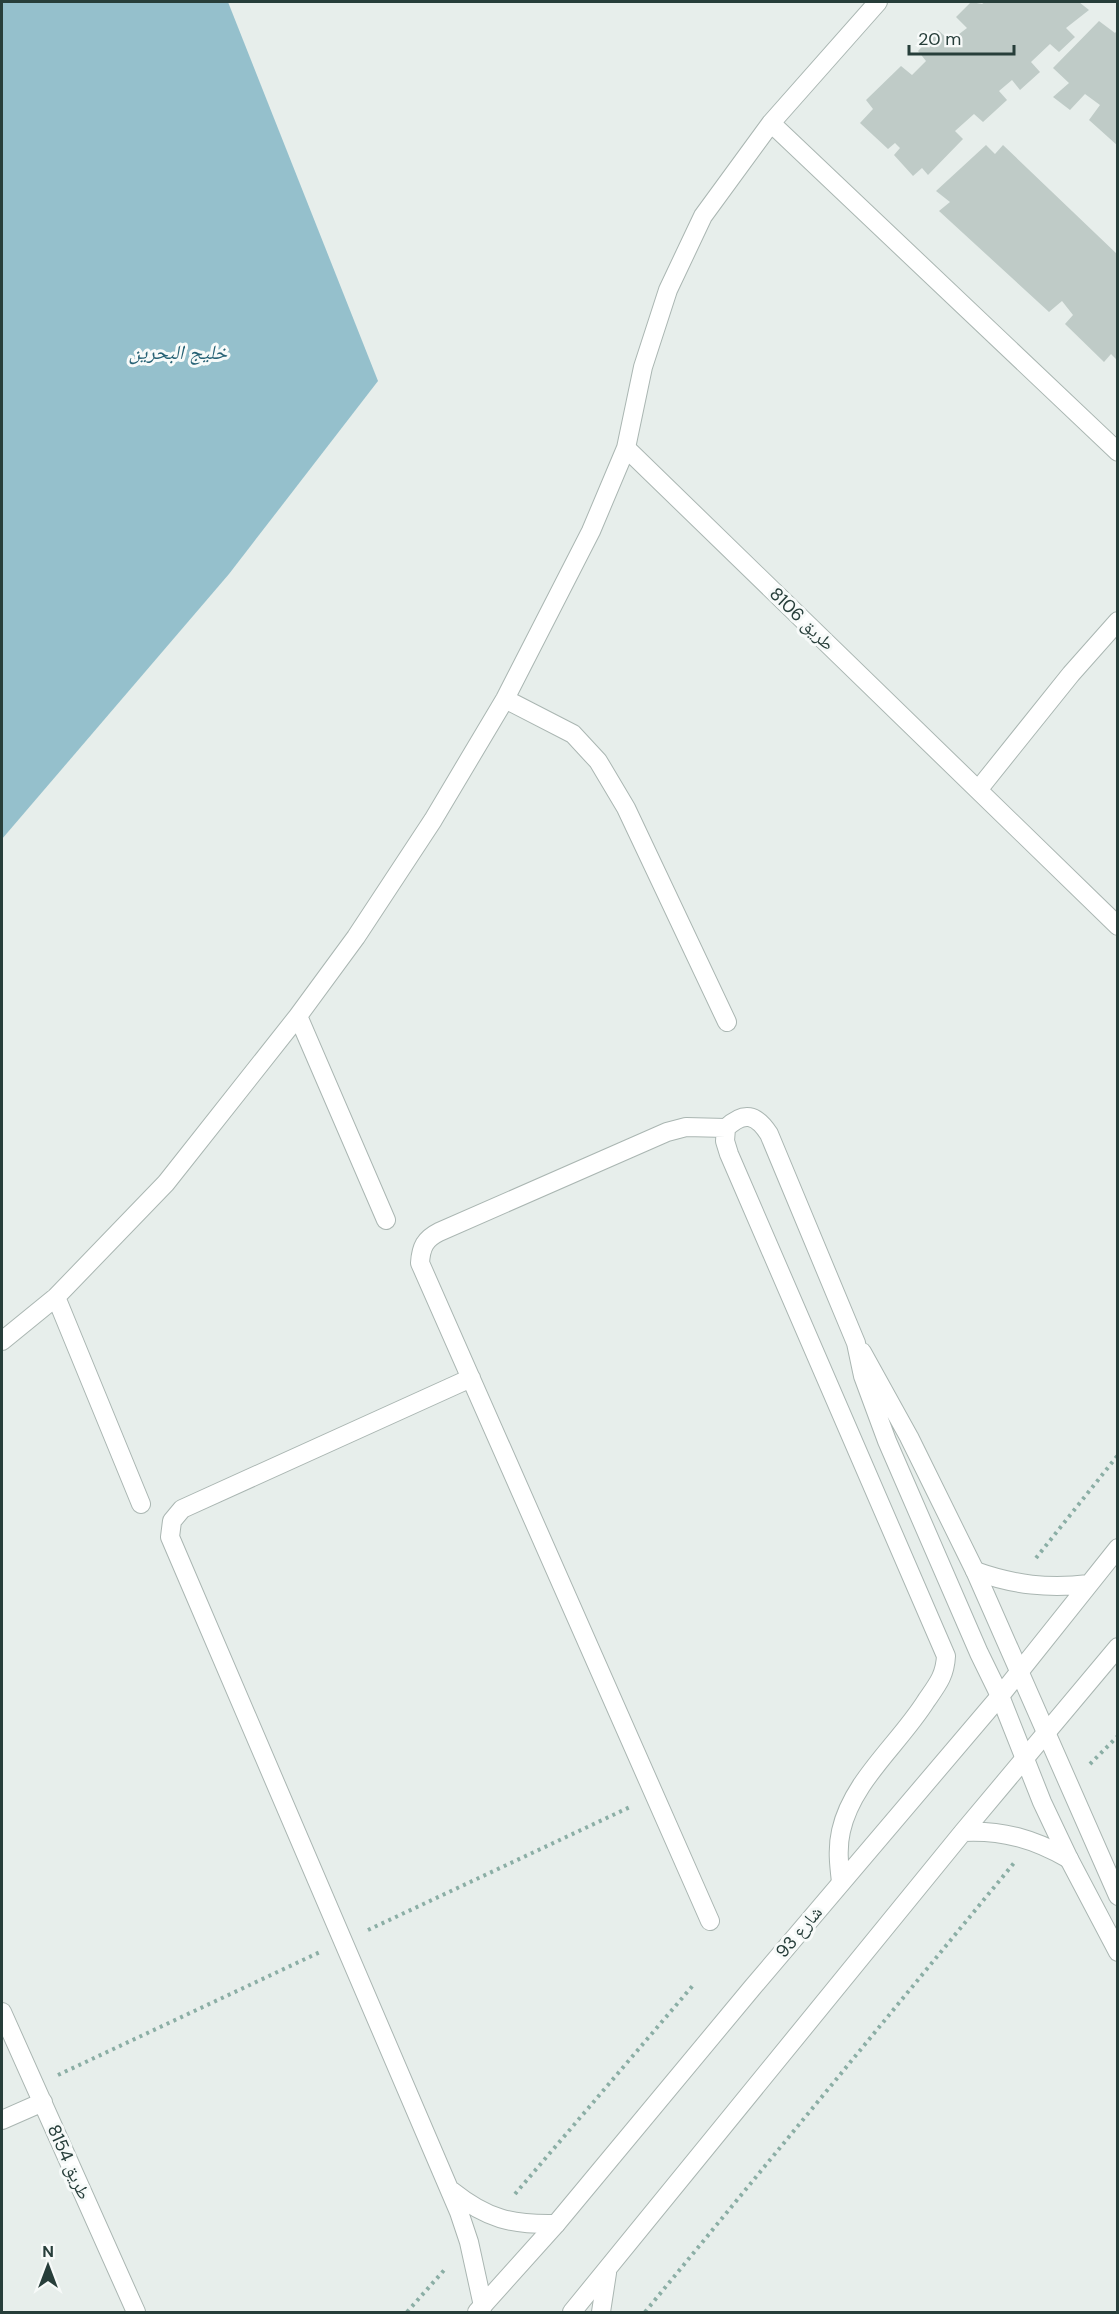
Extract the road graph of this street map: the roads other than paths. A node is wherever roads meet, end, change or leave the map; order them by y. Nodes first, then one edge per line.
1 (878, 2) edge
2 (771, 123) junction
3 (626, 448) junction
4 (1118, 452) edge
5 (1118, 621) edge
6 (505, 699) junction
7 (978, 790) junction
8 (1118, 926) edge
9 (298, 1016) junction
10 (727, 1022) dead end
11 (726, 1128) junction
12 (386, 1220) dead end
13 (56, 1297) junction
14 (2, 1341) edge
15 (856, 1343) junction
16 (471, 1378) junction
17 (141, 1504) dead end
18 (1118, 1548) edge
19 (975, 1571) junction
20 (1089, 1584) junction
21 (1118, 1647) edge
22 (1020, 1671) junction
23 (1000, 1696) junction
24 (1047, 1733) junction
25 (1025, 1758) junction
26 (963, 1832) junction
27 (1069, 1859) junction
28 (842, 1882) junction
29 (1118, 1896) edge
30 (710, 1921) dead end
31 (1118, 1952) edge
32 (2, 2012) edge
33 (43, 2102) junction
34 (2, 2120) edge
35 (448, 2188) junction
36 (556, 2224) junction
37 (607, 2273) junction
38 (480, 2309) edge
39 (136, 2313) edge
40 (572, 2313) edge
41 (601, 2313) edge

1 - 2 street
2 - 3 street
2 - 4 street
3 - 6 street
3 - 7 street, طريق 8106
5 - 7 street
6 - 9 street
6 - 10 street
7 - 8 street, طريق 8106
9 - 12 street
9 - 13 street
11 - 15 street
11 - 16 street
11 - 28 street
13 - 14 street
13 - 17 street
15 - 19 street
15 - 23 street
16 - 30 street
16 - 35 street
18 - 20 street, شارع 93
19 - 20 street
19 - 22 street
20 - 22 street, شارع 93
21 - 24 street
22 - 23 street, شارع 93
22 - 24 street
23 - 25 street
23 - 28 street, شارع 93
24 - 25 street
24 - 29 street
25 - 26 street
25 - 27 street
26 - 27 street
26 - 37 street
27 - 31 street
28 - 36 street, شارع 93
32 - 33 street, طريق 8154
33 - 34 street
33 - 39 street, طريق 8154
35 - 36 street
35 - 38 street
36 - 38 street, شارع 93
37 - 40 street
37 - 41 street

